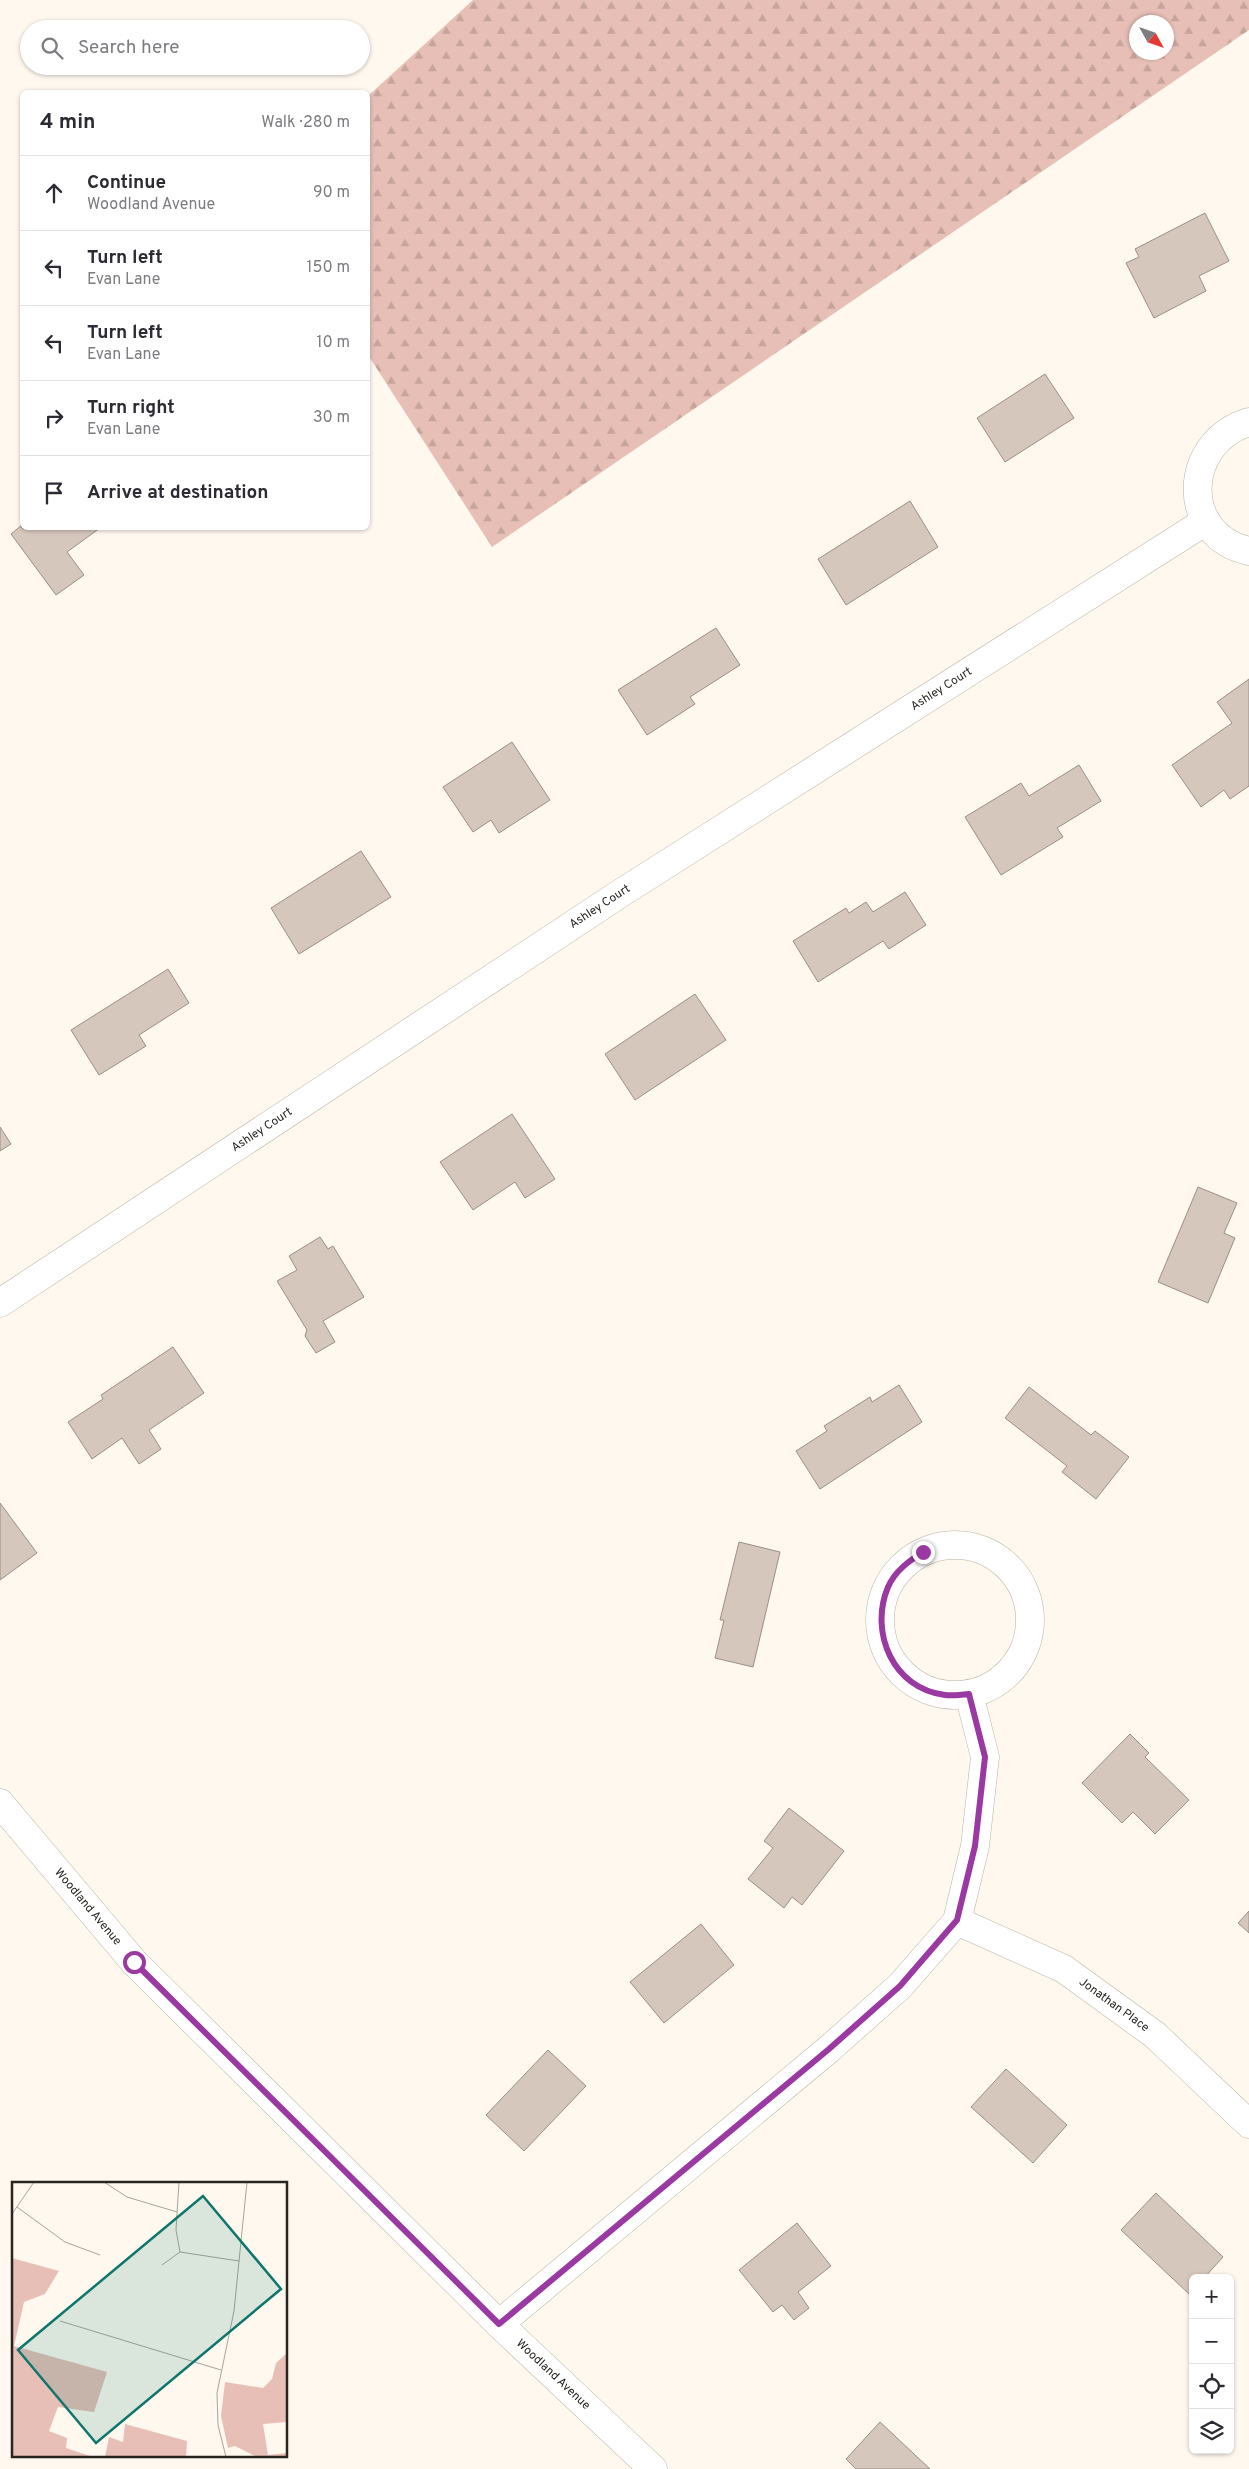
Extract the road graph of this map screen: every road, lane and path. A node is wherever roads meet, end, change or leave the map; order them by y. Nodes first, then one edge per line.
1 (1249, 422) edge
2 (1206, 521) junction
3 (1249, 551) edge
4 (0, 1303) edge
5 (969, 1694) junction
6 (0, 1803) edge
7 (957, 1920) junction
8 (1249, 2124) edge
9 (499, 2324) junction
10 (653, 2469) edge

1 - 2 street
2 - 3 street
2 - 4 street, Ashley Court
5 - 5 street
5 - 7 street
6 - 9 street, Woodland Avenue
7 - 8 street, Jonathan Place
7 - 9 street
9 - 10 street, Woodland Avenue

